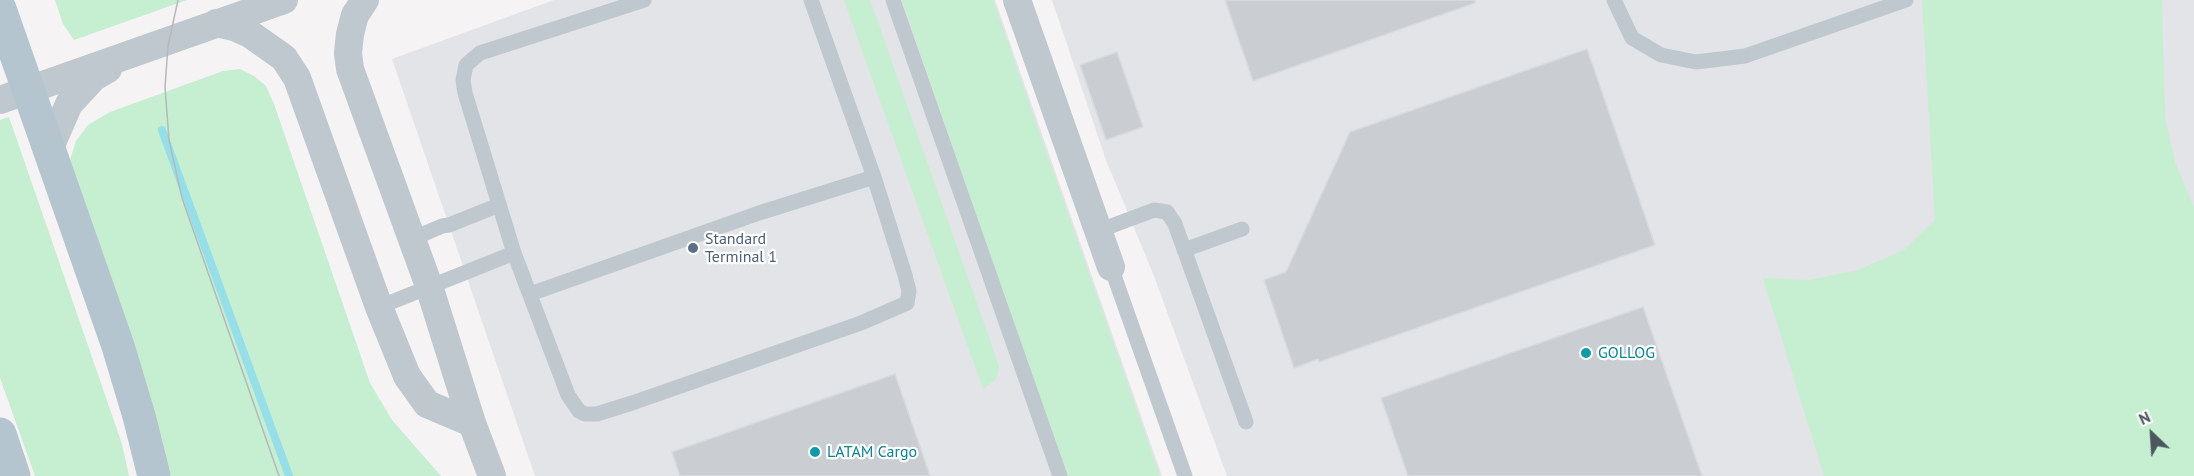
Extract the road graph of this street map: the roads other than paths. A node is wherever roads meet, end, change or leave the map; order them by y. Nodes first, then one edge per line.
1 (284, 0) edge
2 (365, 0) edge
3 (644, 0) edge
4 (811, 0) edge
5 (893, 0) edge
6 (1017, 0) edge
7 (1614, 0) edge
8 (1906, 0) edge
9 (216, 23) junction
10 (3, 28) edge
11 (131, 54) junction
12 (14, 96) edge
13 (49, 150) junction
14 (874, 177) junction
15 (499, 205) junction
16 (1242, 229) dead end
17 (1098, 231) junction
18 (412, 239) junction
19 (1184, 250) junction
20 (514, 254) junction
21 (1111, 267) joint
22 (429, 286) junction
23 (530, 294) junction
24 (379, 307) junction
25 (1246, 422) dead end
26 (472, 423) junction
27 (0, 434) edge
28 (487, 471) edge
29 (15, 476) edge
30 (154, 476) edge
31 (1060, 476) edge
32 (1185, 476) edge

1 - 9 street
2 - 18 street
3 - 15 lane
4 - 14 lane
5 - 31 lane
6 - 17 street
7 - 8 lane
9 - 11 street
9 - 24 street
10 - 12 main road
11 - 12 street
11 - 13 street
12 - 13 main road
13 - 30 main road
14 - 23 lane
14 - 23 lane
15 - 18 lane
15 - 20 lane
16 - 19 lane
17 - 19 lane
17 - 21 street
18 - 22 street
19 - 25 lane
20 - 22 lane
20 - 23 lane
21 - 32 lane
22 - 24 lane
22 - 26 street
24 - 26 street
26 - 28 street
27 - 29 main road

